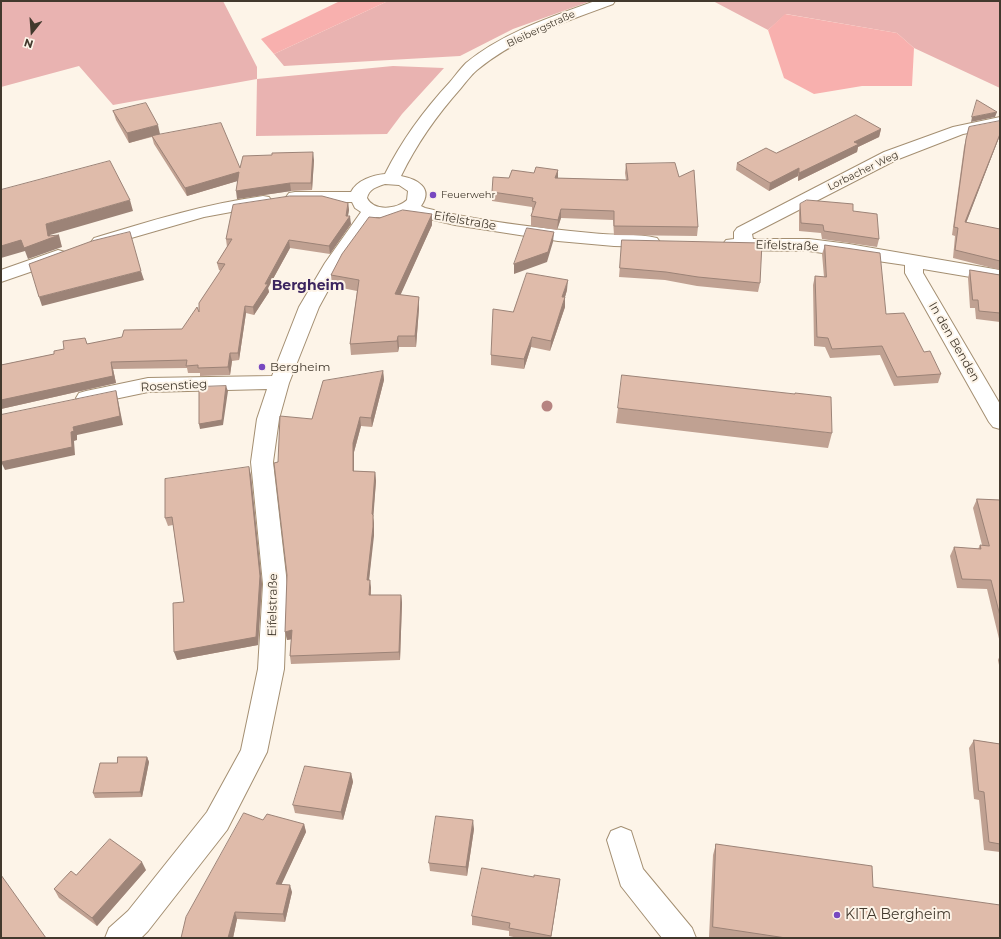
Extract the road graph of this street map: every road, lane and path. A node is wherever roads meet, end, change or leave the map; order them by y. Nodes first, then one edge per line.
1 (608, 1) edge
2 (1000, 122) edge
3 (391, 179) junction
4 (358, 197) junction
5 (408, 208) junction
6 (365, 218) junction
7 (666, 243) edge
8 (712, 244) edge
9 (744, 244) junction
10 (914, 261) junction
11 (1, 276) edge
12 (1000, 276) edge
13 (278, 384) junction
14 (70, 401) edge
15 (1000, 422) edge
16 (621, 840) dead end
17 (120, 938) edge
18 (681, 938) edge

1 - 3 street, Bleibergstraße
2 - 9 street, Lorbacher Weg
3 - 4 street
3 - 5 street
4 - 6 street
4 - 11 street
5 - 6 street
5 - 7 street, Eifelstraße
6 - 13 street, Eifelstraße
8 - 9 street, Eifelstraße
9 - 10 street, Eifelstraße
10 - 12 street, Eifelstraße
10 - 15 street, In den Benden
13 - 14 street, Rosenstieg
13 - 17 street, Eifelstraße
16 - 18 street

